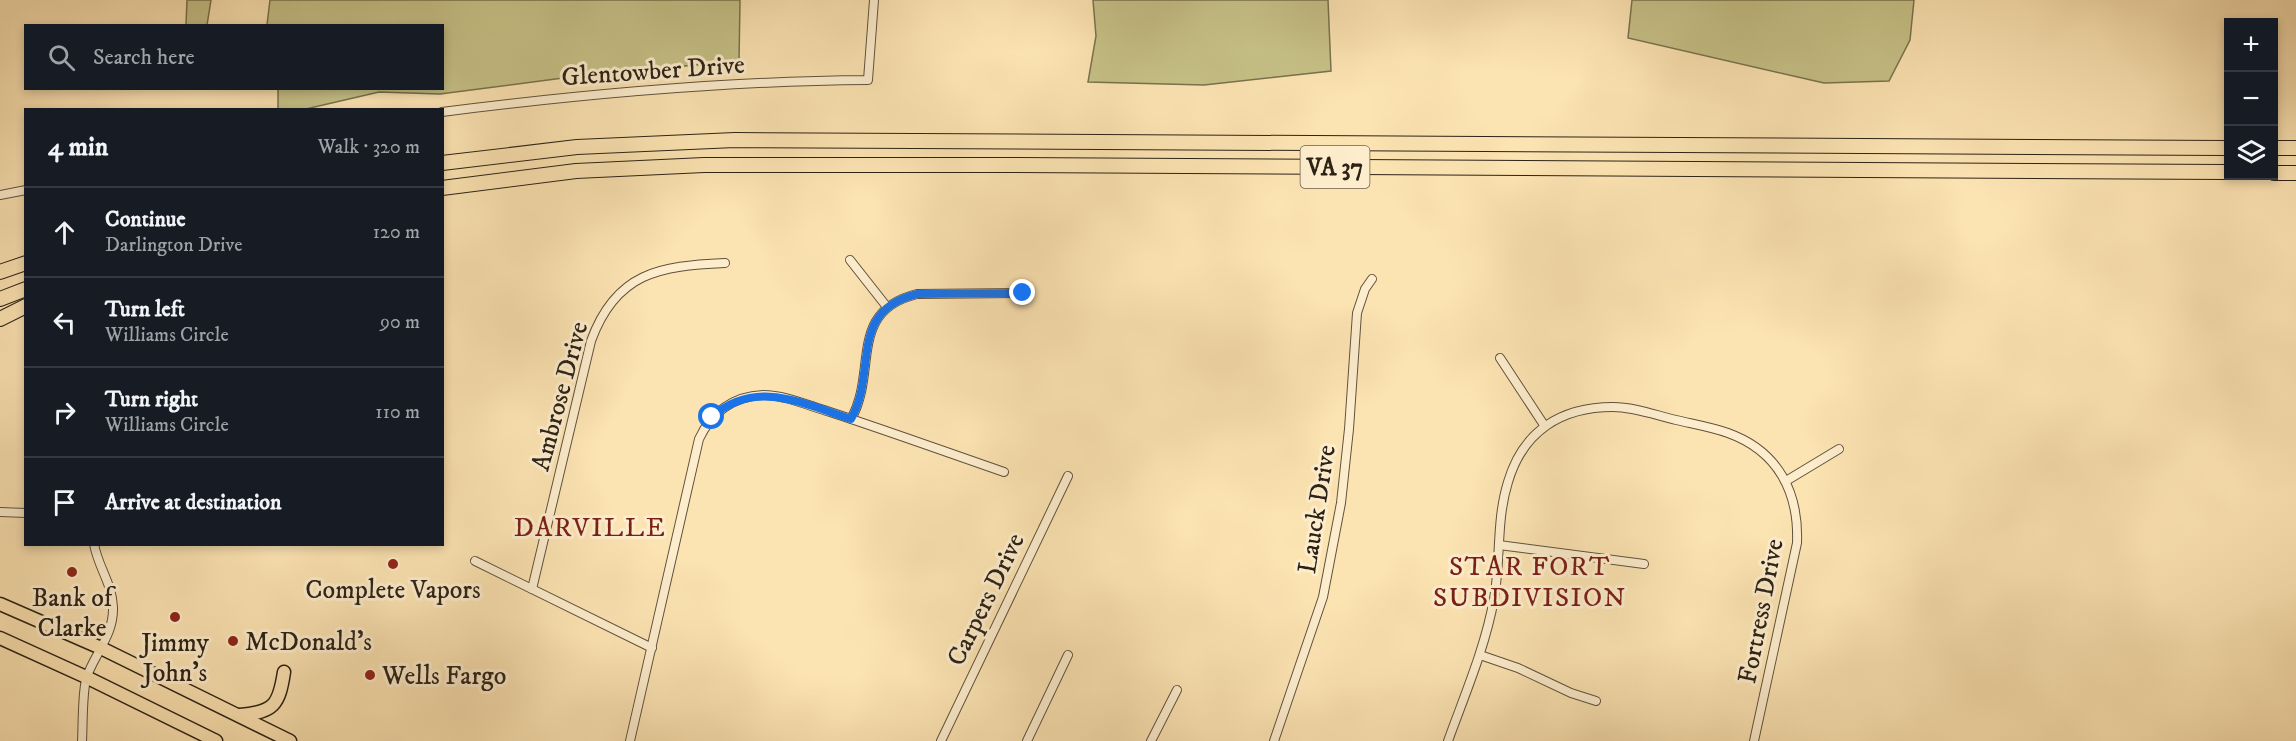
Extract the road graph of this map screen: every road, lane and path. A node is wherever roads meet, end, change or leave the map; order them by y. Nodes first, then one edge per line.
1 (874, 0) edge
2 (444, 111) edge
3 (2224, 148) edge
4 (2278, 148) edge
5 (2296, 148) edge
6 (444, 163) edge
7 (2224, 172) edge
8 (2278, 173) edge
9 (2296, 173) edge
10 (444, 188) edge
11 (24, 190) edge
12 (0, 195) edge
13 (850, 260) dead end
14 (24, 261) edge
15 (24, 262) edge
16 (725, 263) dead end
17 (0, 267) edge
18 (0, 272) edge
19 (1372, 279) dead end
20 (24, 290) edge
21 (1023, 293) dead end
22 (0, 299) edge
23 (24, 307) edge
24 (887, 307) junction
25 (0, 319) edge
26 (1500, 358) dead end
27 (851, 419) junction
28 (1544, 425) junction
29 (1839, 449) dead end
30 (1004, 472) dead end
31 (1068, 476) dead end
32 (1786, 481) junction
33 (0, 512) edge
34 (24, 513) edge
35 (1499, 545) junction
36 (95, 546) edge
37 (475, 561) dead end
38 (1644, 564) dead end
39 (532, 589) junction
40 (0, 604) edge
41 (0, 638) edge
42 (101, 648) junction
43 (652, 648) junction
44 (1480, 655) junction
45 (1068, 656) dead end
46 (284, 672) dead end
47 (86, 677) junction
48 (1177, 690) dead end
49 (1596, 701) dead end
50 (238, 715) junction
51 (82, 741) edge
52 (216, 741) edge
53 (290, 741) edge
54 (630, 741) edge
55 (940, 741) edge
56 (1027, 741) edge
57 (1151, 741) edge
58 (1274, 741) edge
59 (1448, 741) edge
60 (1754, 741) edge

1 - 2 street, Glentowber Drive
3 - 6 highway, VA 37
4 - 5 highway
7 - 10 highway, VA 37
8 - 9 highway
11 - 12 street
13 - 24 street
14 - 17 highway
15 - 18 highway
16 - 39 street, Ambrose Drive
19 - 58 street, Lauck Drive
20 - 22 highway
21 - 24 street
23 - 25 highway
24 - 27 street
26 - 28 street
27 - 30 street
27 - 43 street
28 - 32 street, Fortress Drive
28 - 35 street, Fortress Drive
29 - 32 street
31 - 55 street, Carpers Drive
32 - 60 street, Fortress Drive
33 - 34 street
35 - 38 street
35 - 44 street, Fortress Drive
36 - 42 street
37 - 39 street
39 - 43 street
40 - 42 main road
41 - 47 main road
42 - 47 street
42 - 50 main road
43 - 54 street
44 - 49 street
44 - 59 street, Fortress Drive
45 - 56 street
46 - 50 main road
47 - 51 street
47 - 52 main road
48 - 57 street
50 - 53 main road

